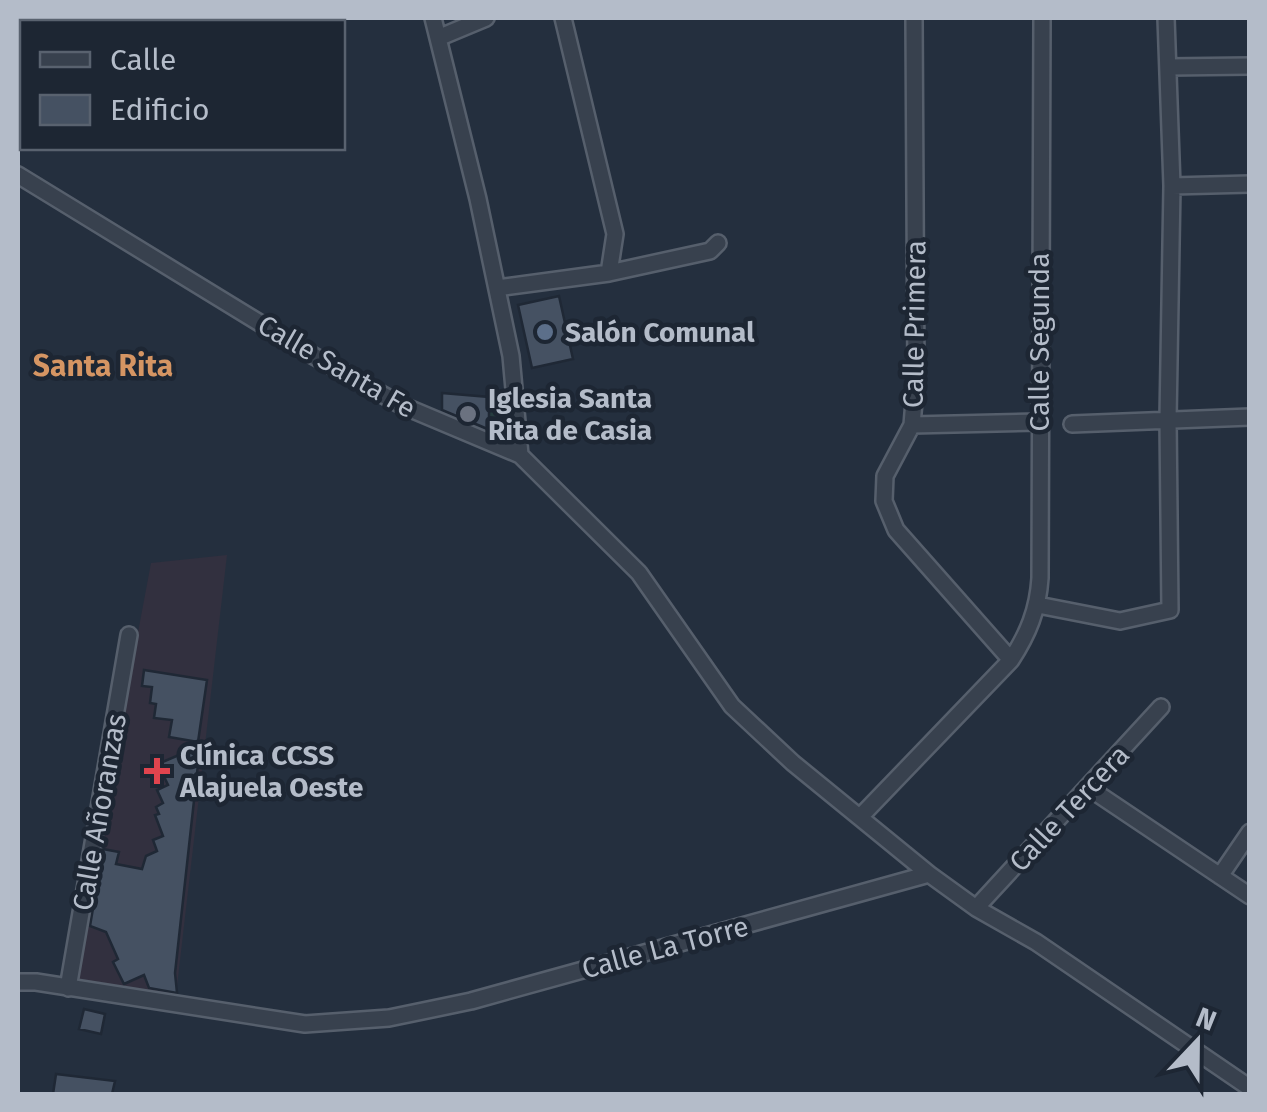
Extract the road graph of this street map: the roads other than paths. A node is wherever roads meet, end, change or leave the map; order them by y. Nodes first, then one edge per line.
1 (433, 18) edge
2 (486, 18) edge
3 (563, 18) edge
4 (914, 18) edge
5 (1042, 18) edge
6 (1166, 18) edge
7 (438, 38) junction
8 (1169, 66) junction
9 (1250, 66) edge
10 (18, 175) edge
11 (1250, 184) edge
12 (1172, 186) junction
13 (718, 243) dead end
14 (608, 273) junction
15 (497, 288) junction
16 (1250, 417) edge
17 (1168, 419) junction
18 (1038, 422) junction
19 (1072, 424) dead end
20 (912, 425) junction
21 (520, 456) junction
22 (1038, 605) junction
23 (128, 635) dead end
24 (1012, 660) junction
25 (1162, 706) dead end
26 (1088, 788) junction
27 (861, 816) junction
28 (1250, 832) edge
29 (929, 874) junction
30 (1220, 876) junction
31 (1250, 896) edge
32 (976, 908) junction
33 (18, 982) edge
34 (68, 988) junction
35 (1250, 1088) edge

1 - 7 street
2 - 7 street
3 - 14 street
4 - 20 street, Calle Primera
5 - 18 street, Calle Segunda
6 - 8 street
7 - 15 street
8 - 9 street
8 - 12 street
10 - 21 street, Calle Santa Fe
11 - 12 street
12 - 17 street
13 - 14 street
14 - 15 street
15 - 21 street
16 - 17 street
17 - 19 street
17 - 22 street
18 - 20 street
18 - 22 street, Calle Segunda
20 - 24 street, Calle Primera
21 - 27 street, Calle Santa Fe
22 - 24 street, Calle Segunda
23 - 34 street, Calle Añoranzas
24 - 27 street
25 - 26 street, Calle Tercera
26 - 30 street
26 - 32 street, Calle Tercera
27 - 29 street, Calle Santa Fe
28 - 30 street
29 - 32 street
29 - 34 street, Calle La Torre
30 - 31 street
32 - 35 street
33 - 34 street, Calle La Torre

